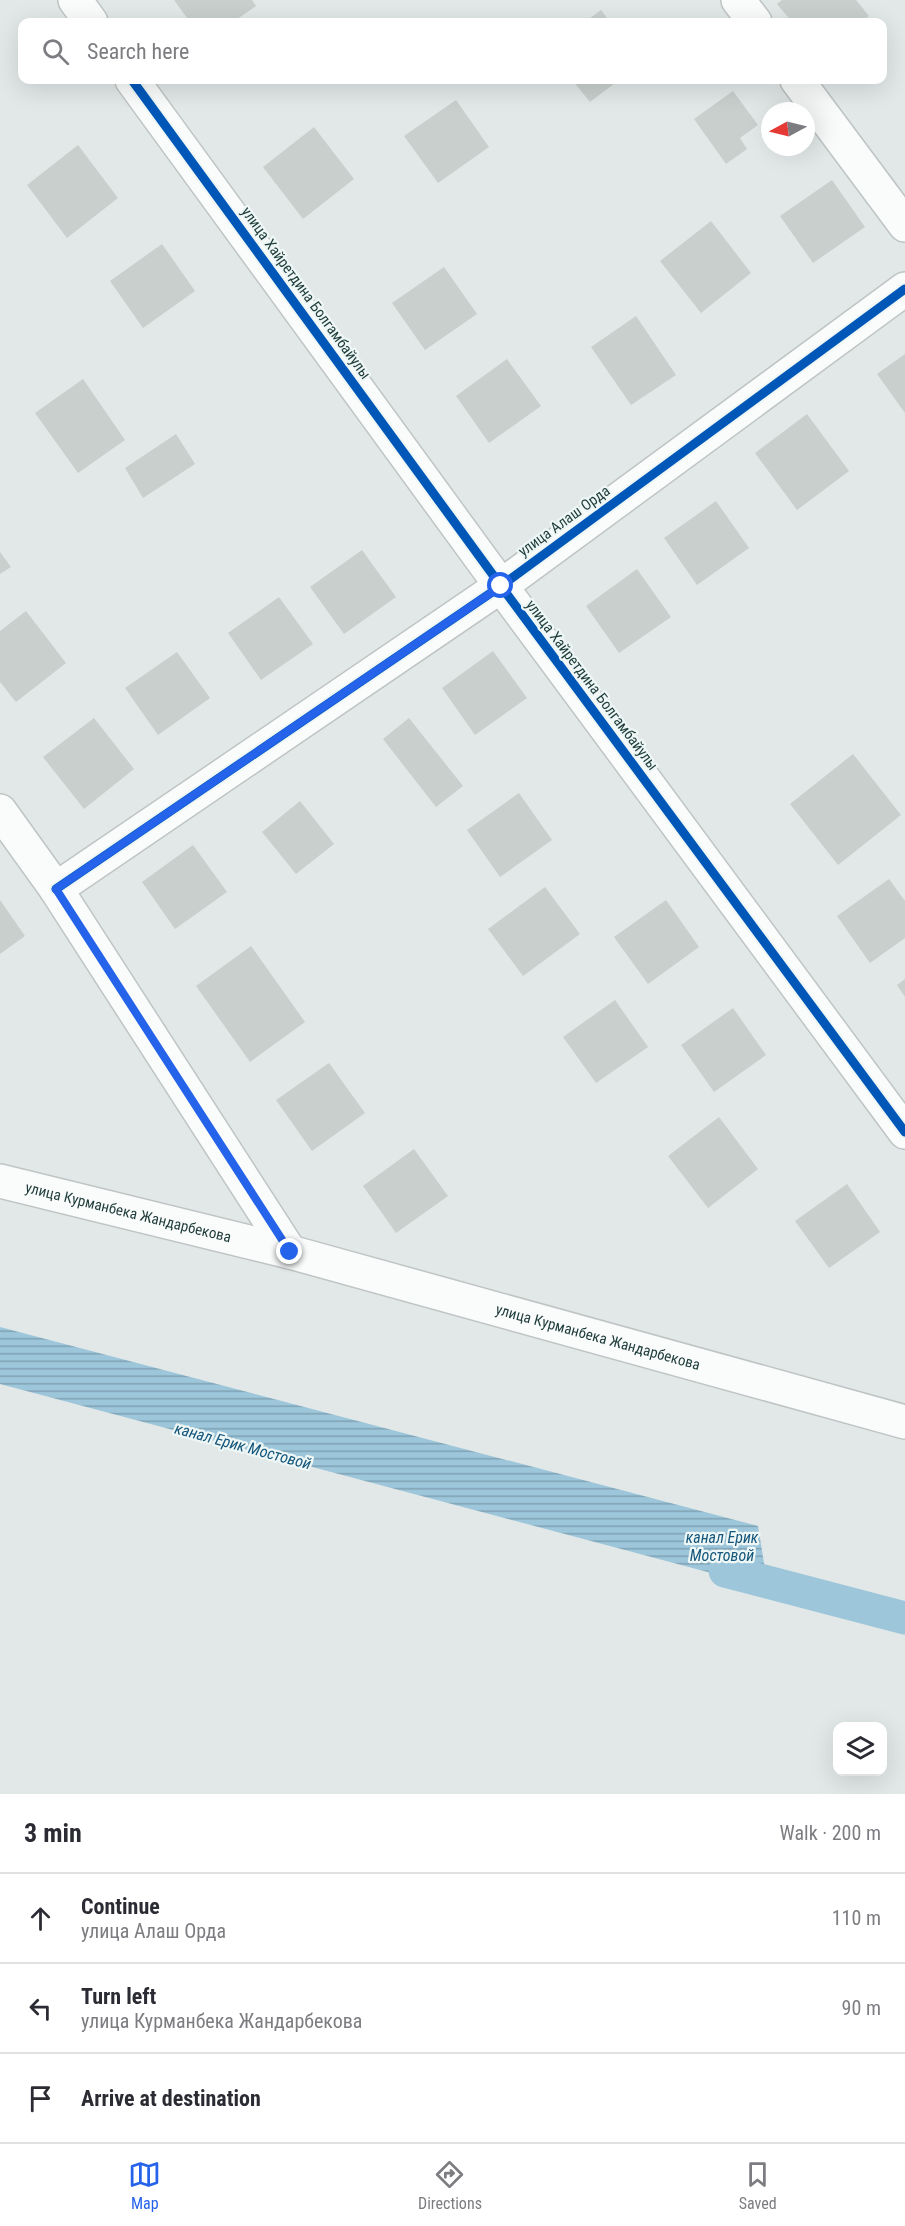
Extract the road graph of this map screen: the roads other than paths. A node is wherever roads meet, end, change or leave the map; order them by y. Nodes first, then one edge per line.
1 (75, 0) edge
2 (738, 0) edge
3 (88, 18) edge
4 (752, 18) edge
5 (135, 84) edge
6 (800, 84) edge
7 (905, 225) edge
8 (905, 289) edge
9 (501, 586) junction
10 (0, 811) edge
11 (56, 889) junction
12 (905, 1132) edge
13 (0, 1181) edge
14 (290, 1252) junction
15 (905, 1422) edge

1 - 3 street
2 - 4 street
5 - 9 street, улица Хайретдина Болгамбайулы
6 - 7 street
8 - 9 street, улица Алаш Орда
9 - 11 street, улица Алаш Орда
9 - 12 street, улица Хайретдина Болгамбайулы
10 - 11 street
11 - 14 street
13 - 14 street, улица Курманбека Жандарбекова
14 - 15 street, улица Курманбека Жандарбекова

